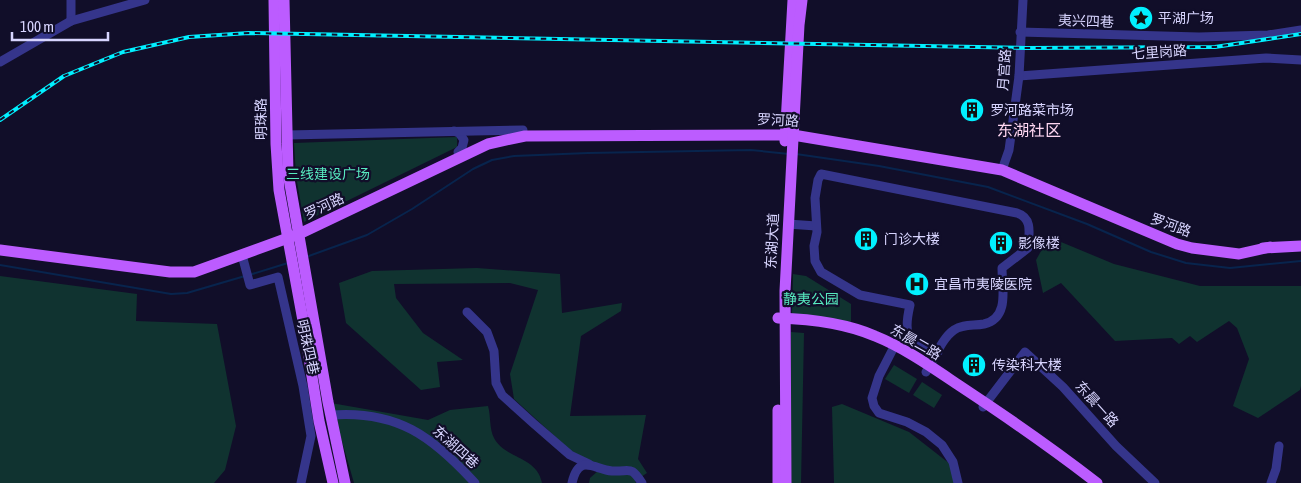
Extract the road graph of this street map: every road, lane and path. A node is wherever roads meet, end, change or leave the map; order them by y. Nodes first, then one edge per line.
1 (71, 0) edge
2 (144, 0) edge
3 (274, 0) edge
4 (284, 0) edge
5 (793, 0) edge
6 (802, 0) edge
7 (1023, 0) edge
8 (71, 22) junction
9 (1301, 30) edge
10 (1020, 32) junction
11 (1301, 60) edge
12 (0, 62) edge
13 (1019, 76) junction
14 (523, 130) junction
15 (453, 131) junction
16 (789, 131) junction
17 (287, 134) junction
18 (458, 152) junction
19 (1002, 168) junction
20 (786, 170) junction
21 (788, 224) junction
22 (816, 226) junction
23 (295, 234) junction
24 (1301, 246) edge
25 (0, 250) edge
26 (242, 255) junction
27 (302, 282) junction
28 (467, 312) dead end
29 (781, 323) junction
30 (893, 348) junction
31 (938, 352) junction
32 (928, 369) junction
33 (984, 405) junction
34 (331, 415) junction
35 (1279, 446) dead end
36 (588, 464) junction
37 (301, 483) edge
38 (333, 483) edge
39 (346, 483) edge
40 (475, 483) edge
41 (572, 483) edge
42 (642, 483) edge
43 (778, 483) edge
44 (786, 483) edge
45 (958, 483) edge
46 (1086, 483) edge
47 (1097, 483) edge
48 (1155, 483) edge
49 (1271, 483) edge

1 - 8 street
2 - 8 street
3 - 23 main road, 明珠路
4 - 17 main road, 明珠路
5 - 16 main road, 东湖大道
6 - 16 main road, 东湖大道
7 - 10 street, 月宫路
8 - 12 street
9 - 10 street, 夷兴四巷
10 - 13 street, 月宫路
11 - 13 street, 七里岗路
13 - 19 street, 月宫路
14 - 15 street, 罗河路
14 - 16 main road, 罗河路
14 - 18 main road, 罗河路
15 - 17 street, 罗河路
15 - 18 street
16 - 19 main road, 罗河路
16 - 20 main road, 东湖大道
16 - 23 main road, 罗河路
17 - 23 main road, 明珠路
18 - 23 main road, 罗河路
19 - 24 main road, 罗河路
20 - 21 main road, 东湖大道
20 - 29 main road, 东湖大道
21 - 22 street
21 - 29 main road, 东湖大道
22 - 31 street
22 - 31 street
23 - 26 main road, 罗河路
23 - 27 main road
25 - 26 main road, 罗河路
26 - 37 street, 明珠四巷
27 - 34 main road
27 - 38 main road
28 - 36 street
29 - 30 main road, 东晨二路
29 - 43 main road, 东湖大道
29 - 44 main road, 东湖大道
30 - 32 main road, 东晨二路
30 - 45 street
31 - 32 street
32 - 33 main road, 东晨二路
33 - 46 main road, 东晨二路
33 - 47 main road, 东晨二路
33 - 48 street, 东晨一路
34 - 39 main road
34 - 40 street, 东湖四巷
35 - 49 street
36 - 41 street
36 - 42 street

